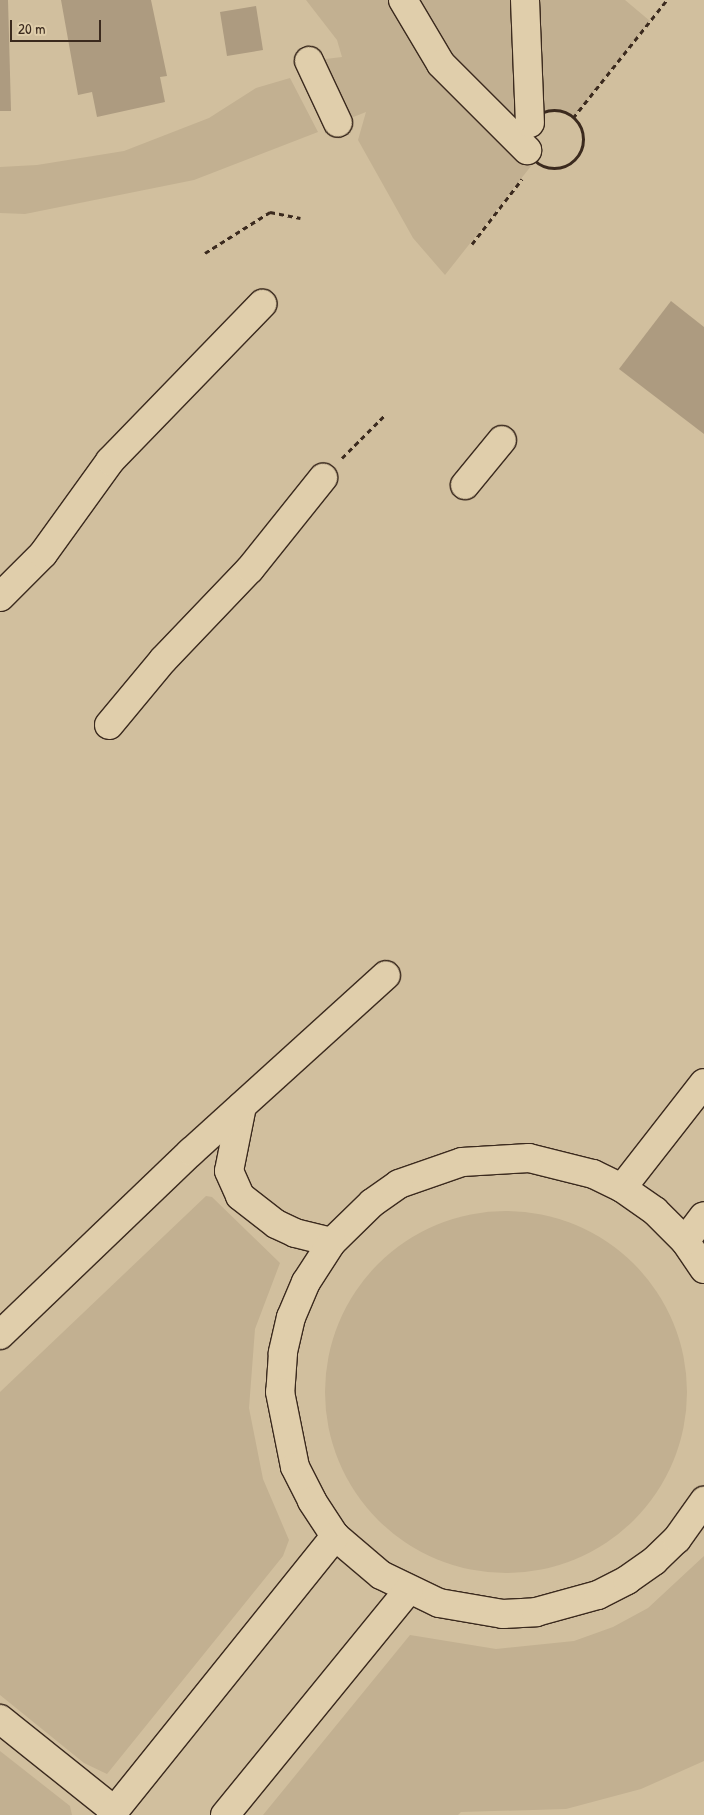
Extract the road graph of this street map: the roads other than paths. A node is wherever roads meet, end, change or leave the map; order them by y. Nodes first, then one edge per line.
1 (403, 0) edge
2 (524, 0) edge
3 (309, 61) dead end
4 (338, 123) dead end
5 (530, 123) dead end
6 (529, 164) road end
7 (262, 304) dead end
8 (502, 440) dead end
9 (323, 478) road end
10 (465, 485) dead end
11 (0, 597) edge
12 (109, 725) dead end
13 (386, 975) dead end
14 (704, 1083) edge
15 (242, 1106) junction
16 (622, 1188) junction
17 (704, 1216) edge
18 (685, 1240) junction
19 (332, 1242) junction
20 (704, 1269) edge
21 (0, 1335) edge
22 (704, 1501) edge
23 (335, 1536) junction
24 (410, 1589) junction
25 (0, 1719) edge
26 (113, 1813) edge
27 (225, 1815) edge

1 - 6 street
2 - 5 street
3 - 4 street
7 - 11 street
8 - 10 street
9 - 12 street
13 - 15 street
14 - 16 street
15 - 19 street
15 - 21 street
16 - 18 street
16 - 19 street
17 - 18 street
18 - 20 street
19 - 23 street
22 - 24 street
23 - 24 street
23 - 26 street
24 - 27 street
25 - 26 street

